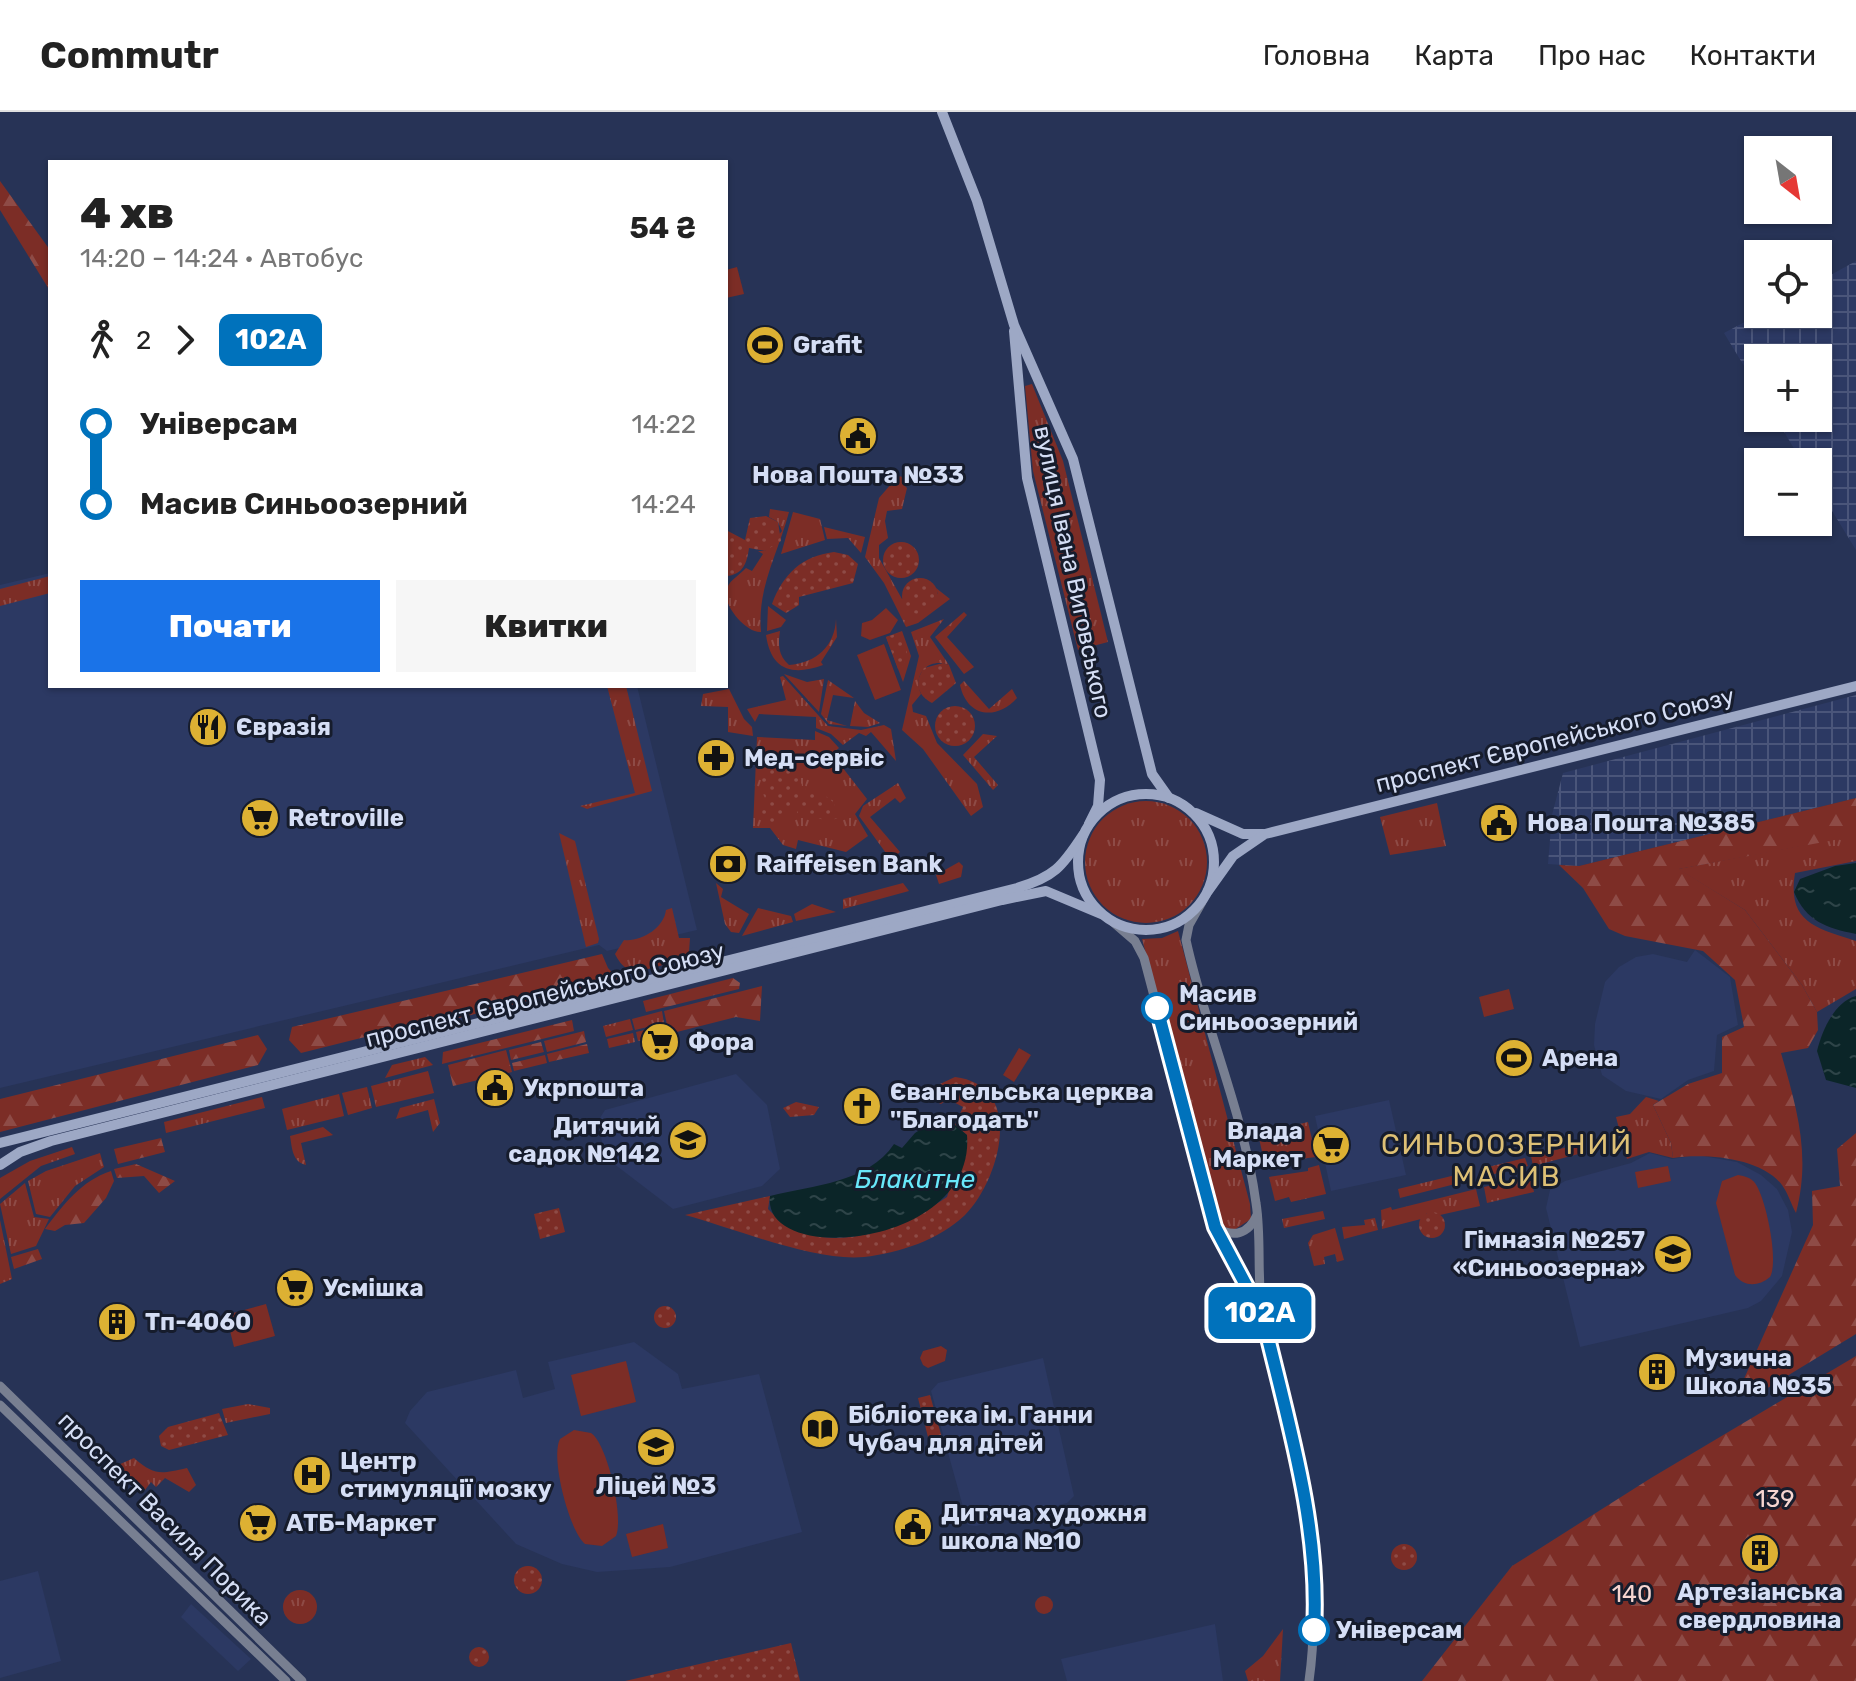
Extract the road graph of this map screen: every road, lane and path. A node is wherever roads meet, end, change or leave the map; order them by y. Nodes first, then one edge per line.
1 (942, 112) edge
2 (1014, 325) junction
3 (1856, 686) edge
4 (1169, 798) junction
5 (1192, 811) junction
6 (1089, 824) junction
7 (1265, 834) junction
8 (1083, 835) junction
9 (1208, 891) junction
10 (1202, 902) junction
11 (1101, 914) junction
12 (1113, 922) junction
13 (0, 1143) edge
14 (0, 1165) edge
15 (1257, 1215) junction
16 (1215, 1227) junction
17 (1263, 1317) junction
18 (0, 1386) edge
19 (0, 1405) edge
20 (286, 1681) edge
21 (302, 1681) edge
22 (1309, 1681) edge

1 - 2 main road, вулиця Івана Виговського
2 - 4 main road, вулиця Івана Виговського
2 - 6 main road, вулиця Івана Виговського
3 - 7 main road, проспект Європейського Союзу
4 - 5 main road
4 - 6 main road
5 - 7 main road, проспект Європейського Союзу
5 - 9 main road
6 - 8 main road
7 - 9 main road, проспект Європейського Союзу
8 - 11 main road
8 - 13 main road, проспект Європейського Союзу
9 - 10 main road
10 - 12 main road
10 - 15 street
11 - 12 main road
11 - 14 main road, проспект Європейського Союзу
12 - 16 street
15 - 16 street
15 - 17 street
16 - 17 street
17 - 22 street
18 - 21 street, проспект Василя Порика
19 - 20 street, проспект Василя Порика

